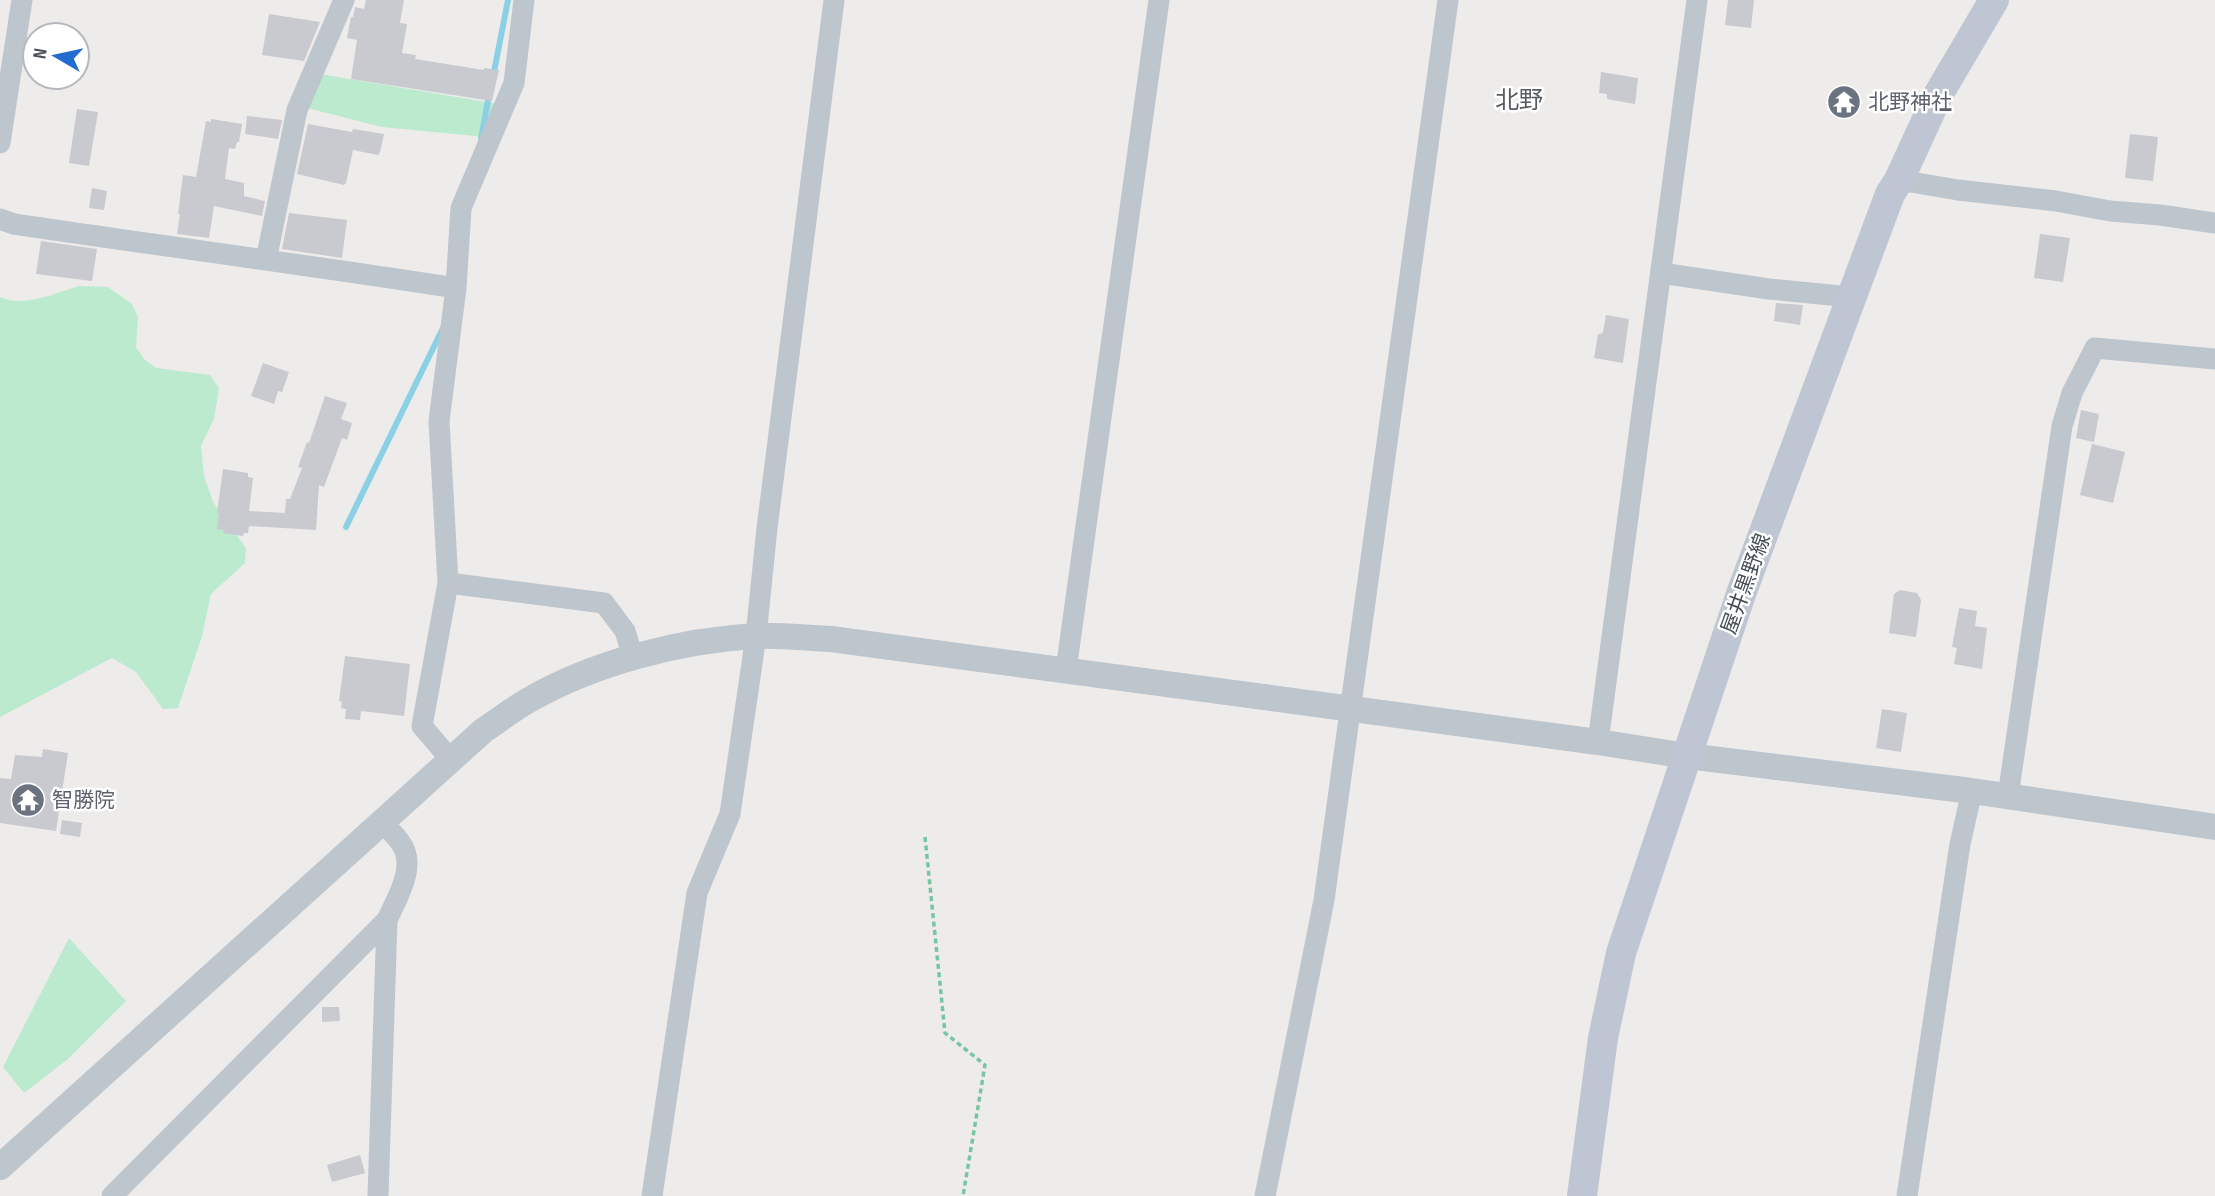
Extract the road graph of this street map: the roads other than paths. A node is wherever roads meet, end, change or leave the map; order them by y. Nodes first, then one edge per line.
1 (22, 0) edge
2 (344, 0) edge
3 (524, 0) edge
4 (834, 0) edge
5 (1158, 0) edge
6 (1448, 0) edge
7 (1697, 0) edge
8 (1994, 0) edge
9 (0, 143) edge
10 (1899, 180) junction
11 (0, 219) edge
12 (2215, 223) edge
13 (266, 260) junction
14 (1661, 273) junction
15 (456, 288) junction
16 (1851, 297) junction
17 (2215, 359) edge
18 (448, 583) junction
19 (756, 636) junction
20 (633, 657) junction
21 (1066, 670) junction
22 (1352, 708) junction
23 (1598, 741) junction
24 (1687, 755) junction
25 (450, 761) junction
26 (1972, 791) junction
27 (2008, 796) junction
28 (381, 822) junction
29 (2215, 827) edge
30 (387, 920) junction
31 (0, 1167) edge
32 (112, 1196) edge
33 (379, 1196) edge
34 (652, 1196) edge
35 (1265, 1196) edge
36 (1582, 1196) edge
37 (1907, 1196) edge

1 - 9 street
2 - 13 street
3 - 15 street
4 - 19 street
5 - 21 street
6 - 22 street
7 - 14 street
8 - 10 main road, 屋井黒野線
10 - 12 street
10 - 16 main road, 屋井黒野線
11 - 13 street
13 - 15 street
14 - 16 street
14 - 23 street
15 - 18 street
16 - 24 main road, 屋井黒野線
17 - 27 street
18 - 20 street
18 - 25 street
19 - 20 street
19 - 21 street
19 - 34 street
20 - 25 street
21 - 22 street
22 - 23 street
22 - 35 street
23 - 24 street
24 - 26 street
24 - 36 main road, 屋井黒野線
25 - 28 street
26 - 27 street
26 - 37 street
27 - 29 street
28 - 30 street
28 - 31 street
30 - 32 street
30 - 33 street

